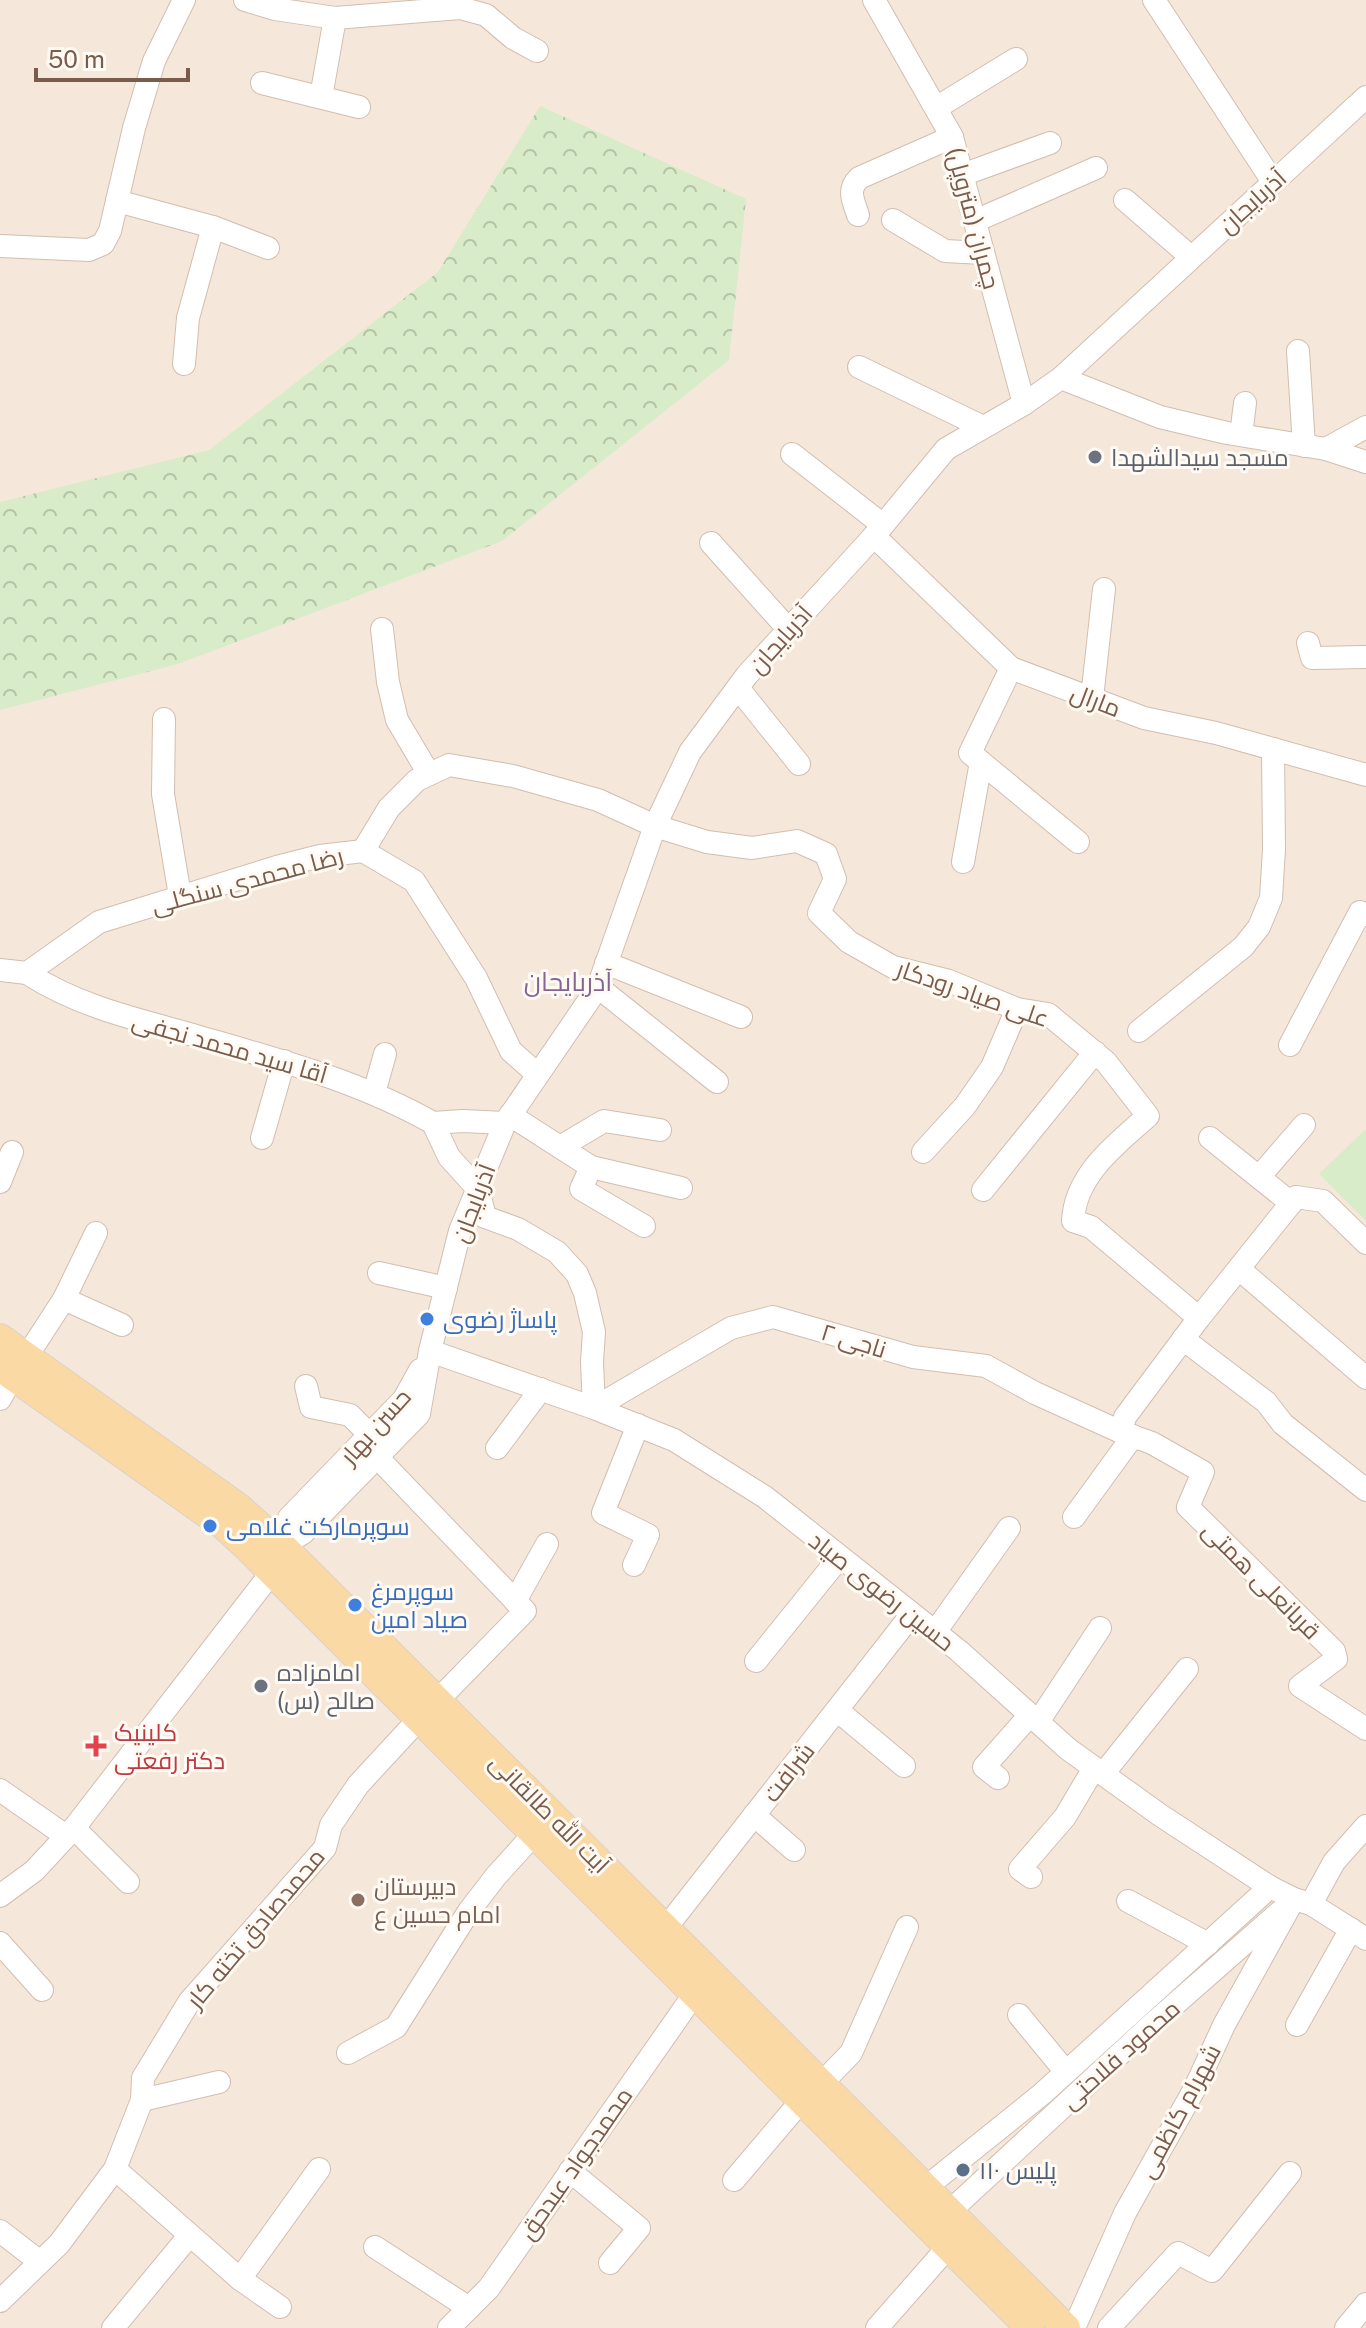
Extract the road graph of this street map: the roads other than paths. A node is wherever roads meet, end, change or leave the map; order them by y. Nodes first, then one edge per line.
1 (184, 0) edge
2 (245, 0) edge
3 (874, 0) edge
4 (1154, 0) edge
5 (335, 18) junction
6 (537, 51) dead end
7 (1016, 59) dead end
8 (262, 83) dead end
9 (321, 97) junction
10 (1366, 97) edge
11 (359, 107) dead end
12 (936, 108) junction
13 (952, 137) junction
14 (1050, 143) dead end
15 (1096, 168) dead end
16 (962, 175) junction
17 (1273, 182) junction
18 (1125, 200) dead end
19 (117, 201) junction
20 (858, 215) dead end
21 (893, 220) dead end
22 (975, 221) junction
23 (213, 227) junction
24 (0, 246) edge
25 (268, 248) dead end
26 (983, 253) junction
27 (1191, 257) junction
28 (1298, 351) dead end
29 (184, 364) dead end
30 (859, 367) dead end
31 (1061, 378) junction
32 (1245, 403) dead end
33 (1024, 404) junction
34 (983, 427) junction
35 (1366, 427) edge
36 (1241, 435) junction
37 (1315, 448) junction
38 (792, 454) dead end
39 (1366, 462) edge
40 (878, 530) junction
41 (711, 543) dead end
42 (1104, 589) dead end
43 (382, 629) dead end
44 (789, 630) junction
45 (1308, 643) dead end
46 (1366, 657) edge
47 (1011, 668) junction
48 (738, 688) junction
49 (1092, 698) junction
50 (164, 719) dead end
51 (1273, 749) junction
52 (981, 762) junction
53 (799, 764) dead end
54 (429, 774) junction
55 (1366, 775) edge
56 (655, 826) junction
57 (1078, 842) dead end
58 (363, 851) junction
59 (963, 862) dead end
60 (180, 896) junction
61 (1366, 915) edge
62 (606, 963) junction
63 (0, 970) edge
64 (27, 973) junction
65 (598, 987) junction
66 (1017, 1009) junction
67 (741, 1017) dead end
68 (1139, 1031) dead end
69 (1290, 1045) dead end
70 (1095, 1052) junction
71 (385, 1054) dead end
72 (284, 1061) junction
73 (537, 1074) junction
74 (717, 1082) dead end
75 (374, 1093) junction
76 (507, 1119) junction
77 (433, 1123) junction
78 (1304, 1125) dead end
79 (660, 1130) dead end
80 (262, 1138) dead end
81 (1210, 1138) dead end
82 (560, 1147) junction
83 (12, 1152) dead end
84 (923, 1152) dead end
85 (591, 1167) junction
86 (1259, 1177) junction
87 (0, 1182) edge
88 (681, 1188) dead end
89 (478, 1189) junction
90 (983, 1190) dead end
91 (1291, 1203) junction
92 (644, 1226) dead end
93 (96, 1233) dead end
94 (1366, 1243) edge
95 (1239, 1269) junction
96 (379, 1273) dead end
97 (446, 1288) junction
98 (64, 1299) junction
99 (1199, 1318) junction
100 (122, 1325) dead end
101 (0, 1338) edge
102 (1183, 1339) junction
103 (430, 1351) junction
104 (10, 1374) edge
105 (1366, 1378) edge
106 (306, 1386) dead end
107 (541, 1389) junction
108 (594, 1408) junction
109 (638, 1425) junction
110 (1127, 1434) junction
111 (370, 1435) junction
112 (497, 1448) dead end
113 (377, 1457) junction
114 (1366, 1490) edge
115 (1074, 1517) dead end
116 (1009, 1528) dead end
117 (547, 1544) dead end
118 (839, 1558) junction
119 (277, 1559) junction
120 (634, 1565) dead end
121 (515, 1601) junction
122 (912, 1614) junction
123 (1100, 1628) dead end
124 (935, 1632) junction
125 (756, 1661) dead end
126 (1187, 1669) dead end
127 (428, 1710) junction
128 (837, 1710) junction
129 (1034, 1718) junction
130 (1366, 1729) edge
131 (904, 1766) dead end
132 (1098, 1771) junction
133 (998, 1778) dead end
134 (0, 1790) edge
135 (754, 1815) junction
136 (1366, 1826) edge
137 (70, 1832) junction
138 (534, 1834) junction
139 (794, 1850) dead end
140 (1031, 1877) dead end
141 (128, 1882) dead end
142 (1270, 1887) junction
143 (0, 1896) edge
144 (1128, 1901) dead end
145 (1303, 1902) junction
146 (907, 1927) dead end
147 (665, 1929) junction
148 (1359, 1934) edge
149 (0, 1943) edge
150 (1208, 1944) junction
151 (42, 1990) dead end
152 (695, 1993) junction
153 (1019, 2015) dead end
154 (1141, 2020) junction
155 (1297, 2025) dead end
156 (348, 2053) dead end
157 (1066, 2072) junction
158 (219, 2082) dead end
159 (812, 2092) junction
160 (142, 2100) junction
161 (1050, 2102) junction
162 (115, 2169) junction
163 (319, 2169) dead end
164 (570, 2171) junction
165 (1290, 2173) dead end
166 (734, 2180) dead end
167 (925, 2188) junction
168 (943, 2229) junction
169 (0, 2231) edge
170 (189, 2236) junction
171 (375, 2247) dead end
172 (40, 2262) junction
173 (610, 2263) dead end
174 (240, 2279) junction
175 (0, 2301) edge
176 (1366, 2304) edge
177 (280, 2307) dead end
178 (469, 2308) junction
179 (113, 2328) edge
180 (449, 2328) edge
181 (877, 2328) edge
182 (1030, 2328) edge
183 (1066, 2328) edge
184 (1074, 2328) edge
185 (1109, 2328) edge
186 (1346, 2328) edge

1 - 19 street
2 - 5 street
3 - 12 street, چمران (متروپل)
4 - 17 street
5 - 6 street
5 - 9 street
7 - 12 street
8 - 9 street
9 - 11 street
10 - 17 street, آذربایجان
12 - 13 street, چمران (متروپل)
13 - 16 street, چمران (متروپل)
13 - 20 street
14 - 16 street
15 - 22 street
16 - 22 street, چمران (متروپل)
17 - 27 street, آذربایجان
18 - 27 street
19 - 23 street
19 - 24 street
21 - 26 street
22 - 26 street, چمران (متروپل)
23 - 25 street
23 - 29 street
26 - 33 street, چمران (متروپل)
27 - 31 street, آذربایجان
28 - 37 street
30 - 34 street
31 - 33 street, آذربایجان
31 - 36 street
32 - 36 street
33 - 34 street, آذربایجان
34 - 40 street, آذربایجان
35 - 37 street
36 - 37 street
37 - 39 street
38 - 40 street, مارال
40 - 44 street, آذربایجان
40 - 47 street, مارال
41 - 44 street
42 - 49 street
43 - 54 street
44 - 48 street, آذربایجان
45 - 46 street
47 - 49 street, مارال
47 - 52 street
48 - 53 street
48 - 56 street, آذربایجان
49 - 51 street, مارال
50 - 60 street
51 - 55 street, مارال
51 - 68 street
52 - 57 street
52 - 59 street
54 - 56 street, رضا محمدی سنگلی
54 - 58 street, رضا محمدی سنگلی
56 - 62 street, آذربایجان
56 - 66 street, علی صیاد رودکار
58 - 60 street, رضا محمدی سنگلی
58 - 73 street
60 - 64 street, رضا محمدی سنگلی
61 - 69 street
62 - 65 street, آذربایجان
62 - 67 street
63 - 64 street
64 - 72 street, آقا سید محمد نجفی
65 - 73 street, آذربایجان
65 - 74 street
66 - 70 street, علی صیاد رودکار
66 - 84 street
70 - 90 street
70 - 99 street, علی صیاد رودکار
71 - 75 street
72 - 75 street, آقا سید محمد نجفی
72 - 80 street
73 - 76 street, آذربایجان
75 - 77 street, آقا سید محمد نجفی
76 - 77 street
76 - 82 street
76 - 89 street, آذربایجان
77 - 89 street
78 - 86 street
79 - 82 street
81 - 86 street
82 - 85 street
83 - 87 street
85 - 88 street
85 - 92 street
86 - 91 street
89 - 97 street, آذربایجان
89 - 108 street
91 - 94 street
91 - 95 street
93 - 98 street
95 - 99 street
95 - 105 street
96 - 97 street
97 - 103 street, آذربایجان
98 - 100 street
98 - 104 street
99 - 102 street
101 - 104 main road, آیت الله طالقانی
102 - 110 street
102 - 114 street
103 - 107 street, حسین رضوی صیاد
103 - 111 street, حسن بهار
103 - 113 street, حسن بهار
104 - 119 main road, آیت الله طالقانی
106 - 111 street
107 - 108 street, حسین رضوی صیاد
107 - 112 street
108 - 109 street, حسین رضوی صیاد
108 - 110 street, ناجی ۲
109 - 118 street, حسین رضوی صیاد
109 - 120 street
110 - 115 street
110 - 130 street, قربانعلی همتی
111 - 119 street, حسن بهار
113 - 119 street, حسن بهار
113 - 121 street
116 - 124 street
117 - 121 street
118 - 122 street, حسین رضوی صیاد
118 - 125 street
119 - 127 main road, آیت الله طالقانی
119 - 137 street
121 - 127 street, محمدصادق تخته کار
122 - 124 street, حسین رضوی صیاد
122 - 128 street, شرافت
123 - 129 street
124 - 129 street, حسین رضوی صیاد
126 - 132 street
127 - 138 main road, آیت الله طالقانی
127 - 147 main road, آیت الله طالقانی
127 - 160 street, محمدصادق تخته کار
128 - 131 street
128 - 135 street, شرافت
129 - 132 street, حسین رضوی صیاد
129 - 133 street
132 - 140 street
132 - 142 street, حسین رضوی صیاد
134 - 137 street
135 - 139 street
135 - 147 street, شرافت
136 - 145 street, شهرام کاظمی
137 - 141 street
137 - 143 street
138 - 152 main road, آیت الله طالقانی
138 - 156 street
142 - 145 street, حسین رضوی صیاد
142 - 150 street, محمود فلاحتی
144 - 150 street
145 - 148 street, حسین رضوی صیاد
145 - 154 street, محمود فلاحتی
145 - 184 street, شهرام کاظمی
146 - 159 street
147 - 159 main road, آیت الله طالقانی
148 - 155 street
149 - 151 street
150 - 154 street, محمود فلاحتی
152 - 159 main road, آیت الله طالقانی
152 - 164 street, محمدجواد عبدحق
153 - 157 street
154 - 157 street, محمود فلاحتی
154 - 161 street, محمود فلاحتی
157 - 161 street, محمود فلاحتی
158 - 160 street
159 - 166 street
159 - 167 main road, آیت الله طالقانی
159 - 168 main road, آیت الله طالقانی
160 - 162 street, محمدصادق تخته کار
161 - 167 street, محمود فلاحتی
161 - 168 street, محمود فلاحتی
162 - 170 street
162 - 172 street, محمدصادق تخته کار
163 - 174 street
164 - 173 street
164 - 178 street, محمدجواد عبدحق
165 - 185 street
167 - 168 main road, آیت الله طالقانی
168 - 181 street, محمود فلاحتی
168 - 182 main road, آیت الله طالقانی
168 - 183 main road, آیت الله طالقانی
169 - 172 street
170 - 174 street
170 - 179 street
171 - 178 street
172 - 175 street, محمدصادق تخته کار
174 - 177 street
176 - 186 street
178 - 180 street, محمدجواد عبدحق

